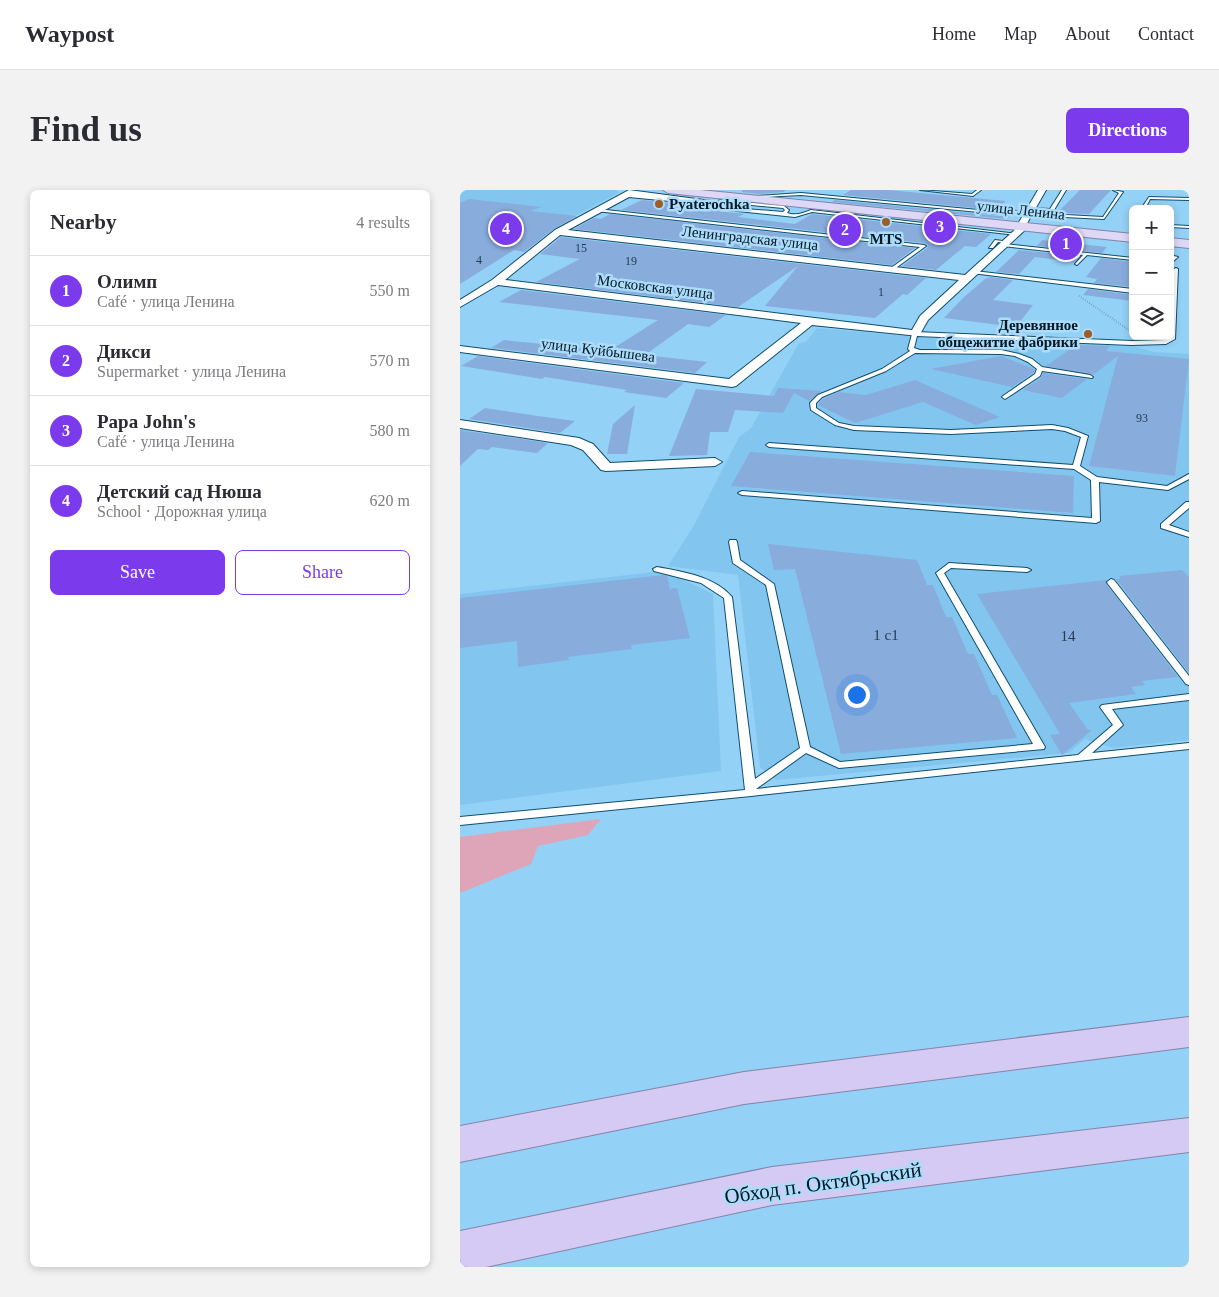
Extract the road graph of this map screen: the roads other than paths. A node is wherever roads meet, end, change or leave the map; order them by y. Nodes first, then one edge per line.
1 (668, 190) edge
2 (698, 190) edge
3 (922, 190) edge
4 (979, 190) edge
5 (1042, 190) edge
6 (1064, 190) edge
7 (1115, 190) edge
8 (631, 192) edge
9 (808, 194) junction
10 (760, 196) junction
11 (1189, 199) edge
12 (733, 202) junction
13 (710, 203) junction
14 (834, 204) junction
15 (1145, 205) edge
16 (597, 210) junction
17 (1030, 211) junction
18 (1050, 211) junction
19 (775, 214) junction
20 (787, 214) junction
21 (799, 215) junction
22 (803, 220) dead end
23 (795, 226) dead end
24 (1174, 226) edge
25 (1189, 227) edge
26 (1021, 228) junction
27 (786, 231) junction
28 (558, 232) junction
29 (1129, 237) edge
30 (1174, 240) edge
31 (1189, 242) edge
32 (1007, 244) junction
33 (991, 247) dead end
34 (1086, 254) junction
35 (1129, 259) edge
36 (1077, 264) dead end
37 (893, 269) junction
38 (1176, 269) dead end
39 (971, 275) junction
40 (496, 282) junction
41 (1129, 290) edge
42 (460, 304) edge
43 (810, 321) junction
44 (915, 334) junction
45 (460, 349) edge
46 (914, 351) junction
47 (1040, 369) junction
48 (1090, 377) dead end
49 (1006, 396) dead end
50 (460, 424) edge
51 (769, 445) dead end
52 (715, 462) dead end
53 (1076, 468) junction
54 (1189, 476) edge
55 (1096, 479) junction
56 (742, 493) dead end
57 (1189, 504) edge
58 (1189, 535) edge
59 (733, 542) dead end
60 (657, 569) dead end
61 (1027, 570) dead end
62 (1111, 582) dead end
63 (1189, 682) edge
64 (1189, 697) edge
65 (1189, 746) edge
66 (805, 749) junction
67 (1082, 757) junction
68 (751, 790) junction
69 (460, 821) edge
70 (1189, 1032) edge
71 (1189, 1135) edge
72 (460, 1144) edge
73 (460, 1252) edge

1 - 26 main road, улица Ленина
2 - 10 main road, улица Ленина
3 - 4 lane
5 - 17 street
6 - 18 lane
7 - 18 lane
8 - 13 street
8 - 16 street
9 - 10 lane
9 - 14 lane
9 - 17 lane
10 - 14 main road, улица Ленина
11 - 15 lane
12 - 13 lane
12 - 19 lane
12 - 20 lane
13 - 19 lane
14 - 26 main road, улица Ленина
16 - 27 lane
16 - 28 street
17 - 18 lane
17 - 26 street
19 - 20 lane
20 - 21 lane
21 - 22 lane
21 - 26 lane
23 - 27 lane
24 - 25 lane
26 - 29 main road, улица Ленина
26 - 32 street
27 - 37 lane
28 - 37 street, Ленинградская улица
28 - 40 street
30 - 31 main road
32 - 33 lane
32 - 34 lane
32 - 39 street
34 - 35 lane
34 - 36 lane
37 - 39 street, Ленинградская улица
38 - 44 lane
39 - 41 lane
39 - 44 street
40 - 42 street
40 - 43 street, Московская улица
43 - 44 street, Московская улица
43 - 45 street, улица Куйбышева
44 - 46 lane
46 - 47 lane
46 - 53 lane
47 - 48 lane
47 - 49 lane
50 - 52 street
51 - 53 lane
53 - 55 lane
54 - 55 lane
55 - 56 lane
57 - 58 lane
59 - 66 lane
60 - 68 lane
61 - 66 lane
62 - 63 lane
64 - 67 lane
65 - 67 lane
66 - 68 lane
67 - 68 lane
68 - 69 lane
70 - 72 highway
71 - 73 highway, Обход п. Октябрьский

